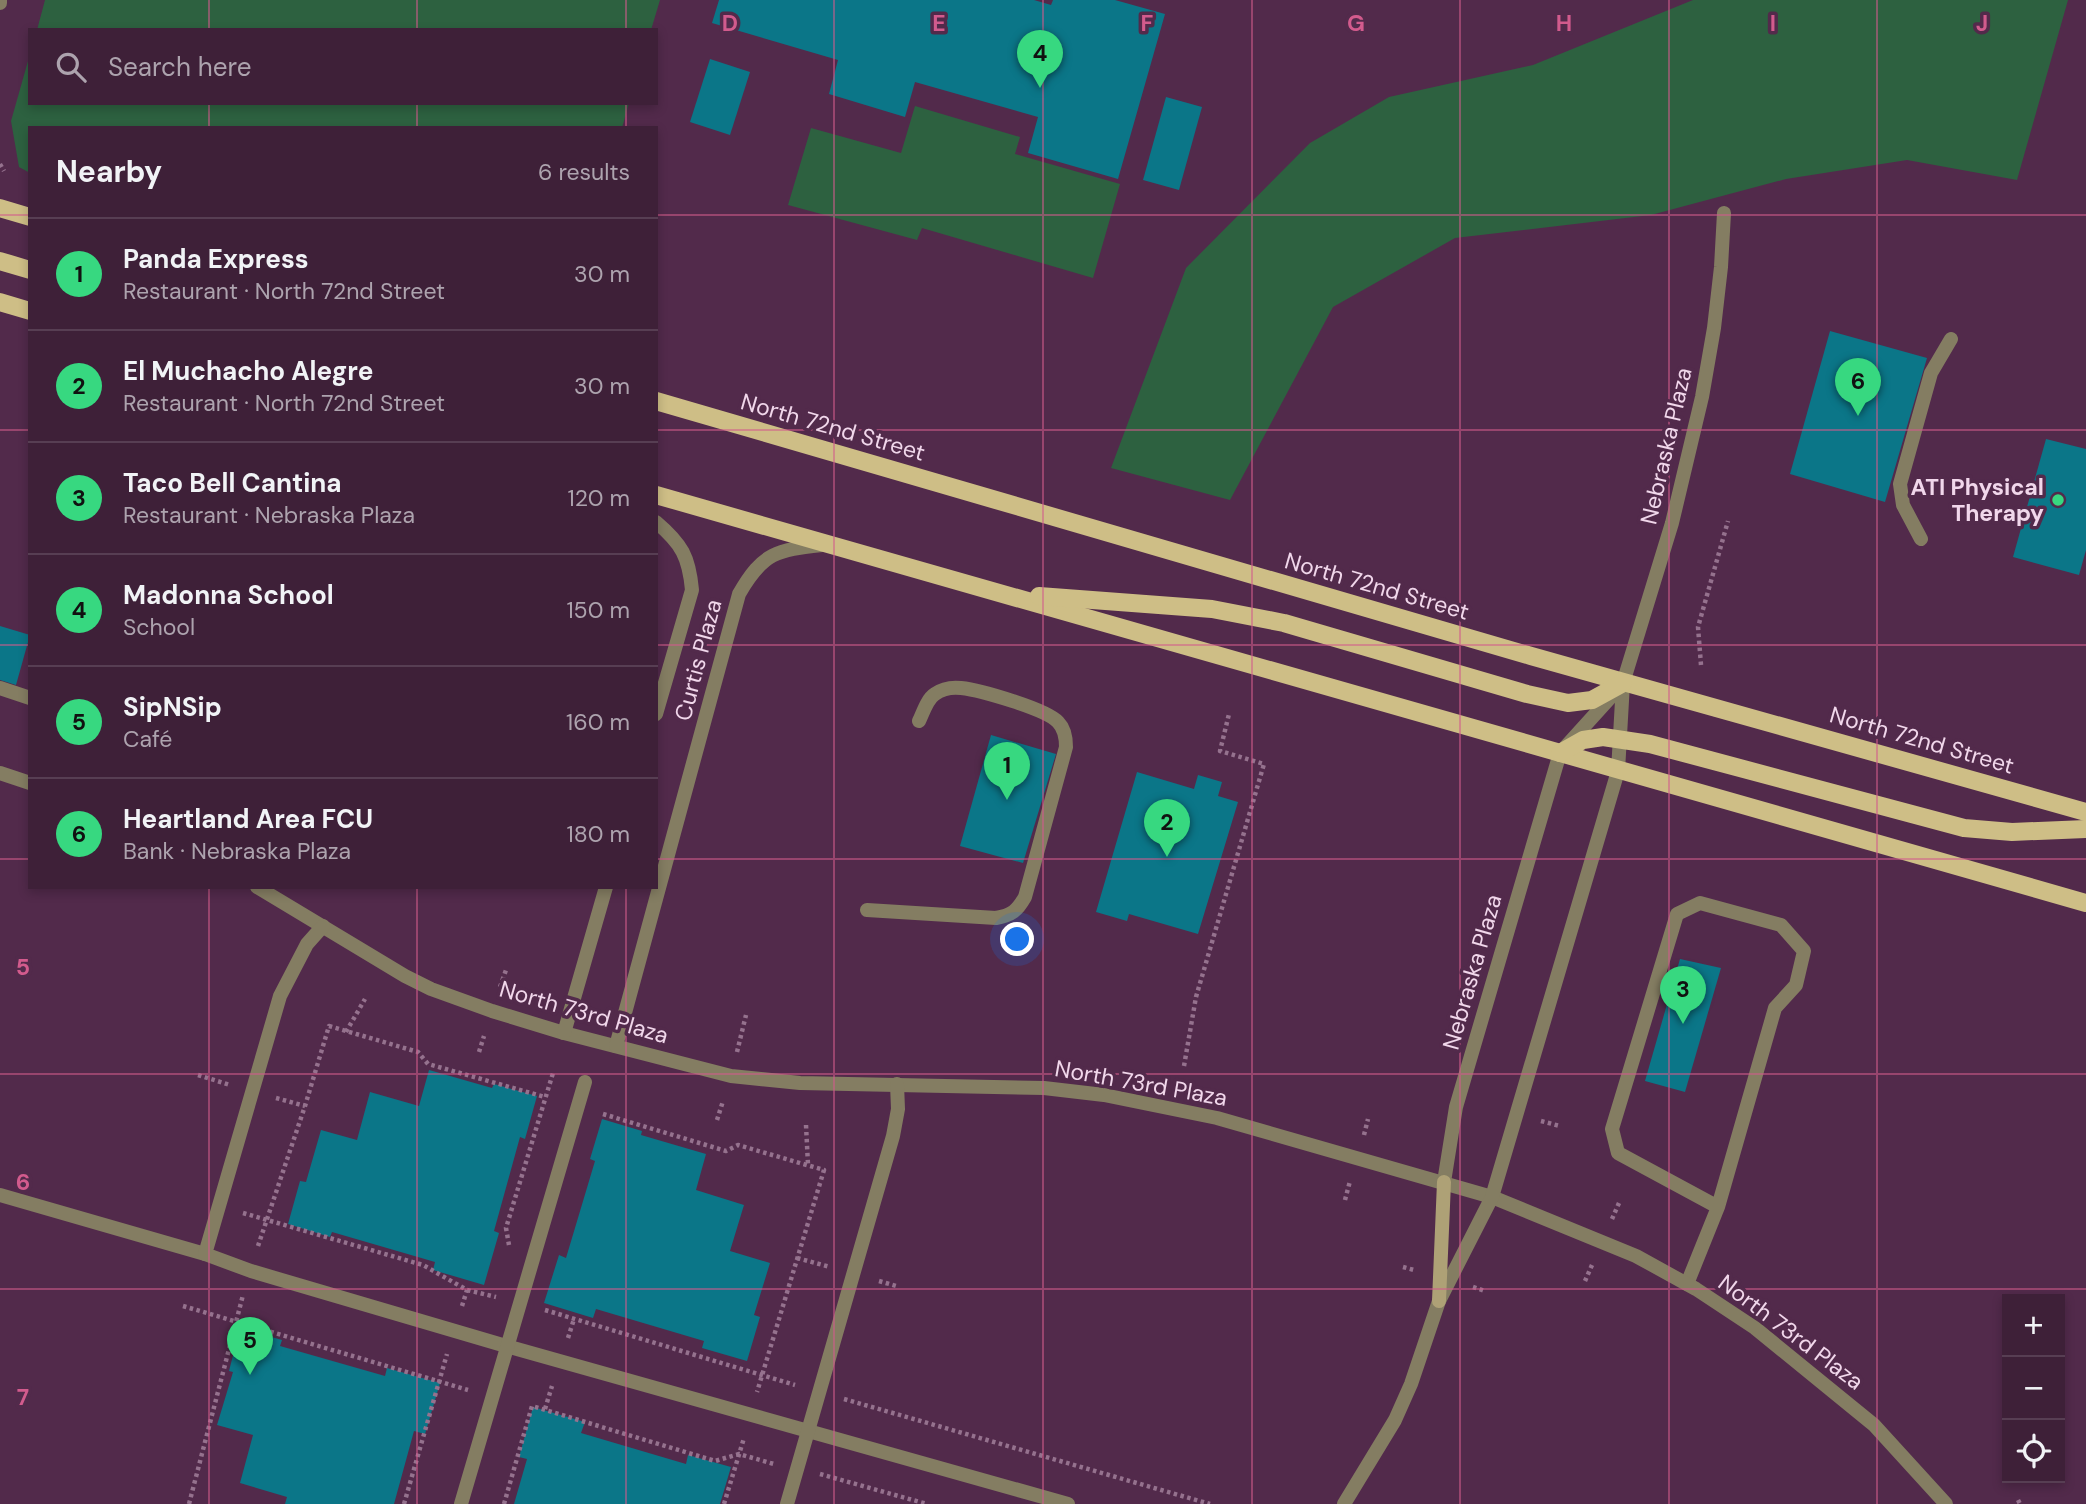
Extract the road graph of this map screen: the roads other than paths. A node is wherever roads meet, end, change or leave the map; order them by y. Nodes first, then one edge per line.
1 (0, 208) edge
2 (1724, 213) dead end
3 (28, 216) edge
4 (0, 261) edge
5 (28, 269) edge
6 (0, 302) edge
7 (28, 310) edge
8 (1951, 339) dead end
9 (658, 402) edge
10 (658, 496) edge
11 (658, 524) edge
12 (1922, 539) dead end
13 (828, 544) junction
14 (997, 592) junction
15 (1623, 682) junction
16 (0, 688) edge
17 (28, 697) edge
18 (658, 707) edge
19 (919, 721) dead end
20 (1620, 739) junction
21 (1560, 753) junction
22 (1619, 771) junction
23 (0, 773) edge
24 (28, 782) edge
25 (2086, 812) edge
26 (2086, 829) edge
27 (260, 889) edge
28 (605, 889) edge
29 (2086, 903) edge
30 (867, 910) dead end
31 (323, 926) junction
32 (564, 1033) junction
33 (616, 1046) junction
34 (585, 1082) dead end
35 (897, 1084) junction
36 (1444, 1182) junction
37 (0, 1195) edge
38 (1492, 1197) junction
39 (1718, 1207) junction
40 (205, 1254) junction
41 (1687, 1284) junction
42 (1439, 1301) junction
43 (506, 1346) junction
44 (808, 1431) junction
45 (461, 1504) edge
46 (786, 1504) edge
47 (1068, 1504) edge
48 (1344, 1504) edge
49 (1946, 1504) edge

1 - 3 main road
2 - 15 street, Nebraska Plaza
4 - 5 main road
6 - 7 main road
8 - 12 street
9 - 15 main road, North 72nd Street
10 - 13 main road
11 - 18 street, Curtis Plaza
13 - 14 main road
13 - 33 street, Curtis Plaza
14 - 15 main road
14 - 21 main road
15 - 20 street, Nebraska Plaza
15 - 21 street, Nebraska Plaza
15 - 25 main road, North 72nd Street
16 - 17 street
19 - 30 street
20 - 21 main road
20 - 22 street, Nebraska Plaza
20 - 26 main road
21 - 22 main road
21 - 36 street, Nebraska Plaza
22 - 29 main road
22 - 38 street, Nebraska Plaza
23 - 24 street
27 - 31 street, North 73rd Plaza
28 - 32 street
31 - 32 street, North 73rd Plaza
31 - 40 street
32 - 33 street, North 73rd Plaza
33 - 35 street, North 73rd Plaza
34 - 43 street
35 - 36 street, North 73rd Plaza
35 - 44 street
36 - 38 street, North 73rd Plaza
36 - 42 street, Nebraska Plaza
37 - 40 street
38 - 41 street, North 73rd Plaza
38 - 42 street, Nebraska Plaza
39 - 39 street
39 - 41 street
40 - 43 street
41 - 49 street, North 73rd Plaza
42 - 48 street, Nebraska Plaza
43 - 44 street
43 - 45 street
44 - 46 street
44 - 47 street

